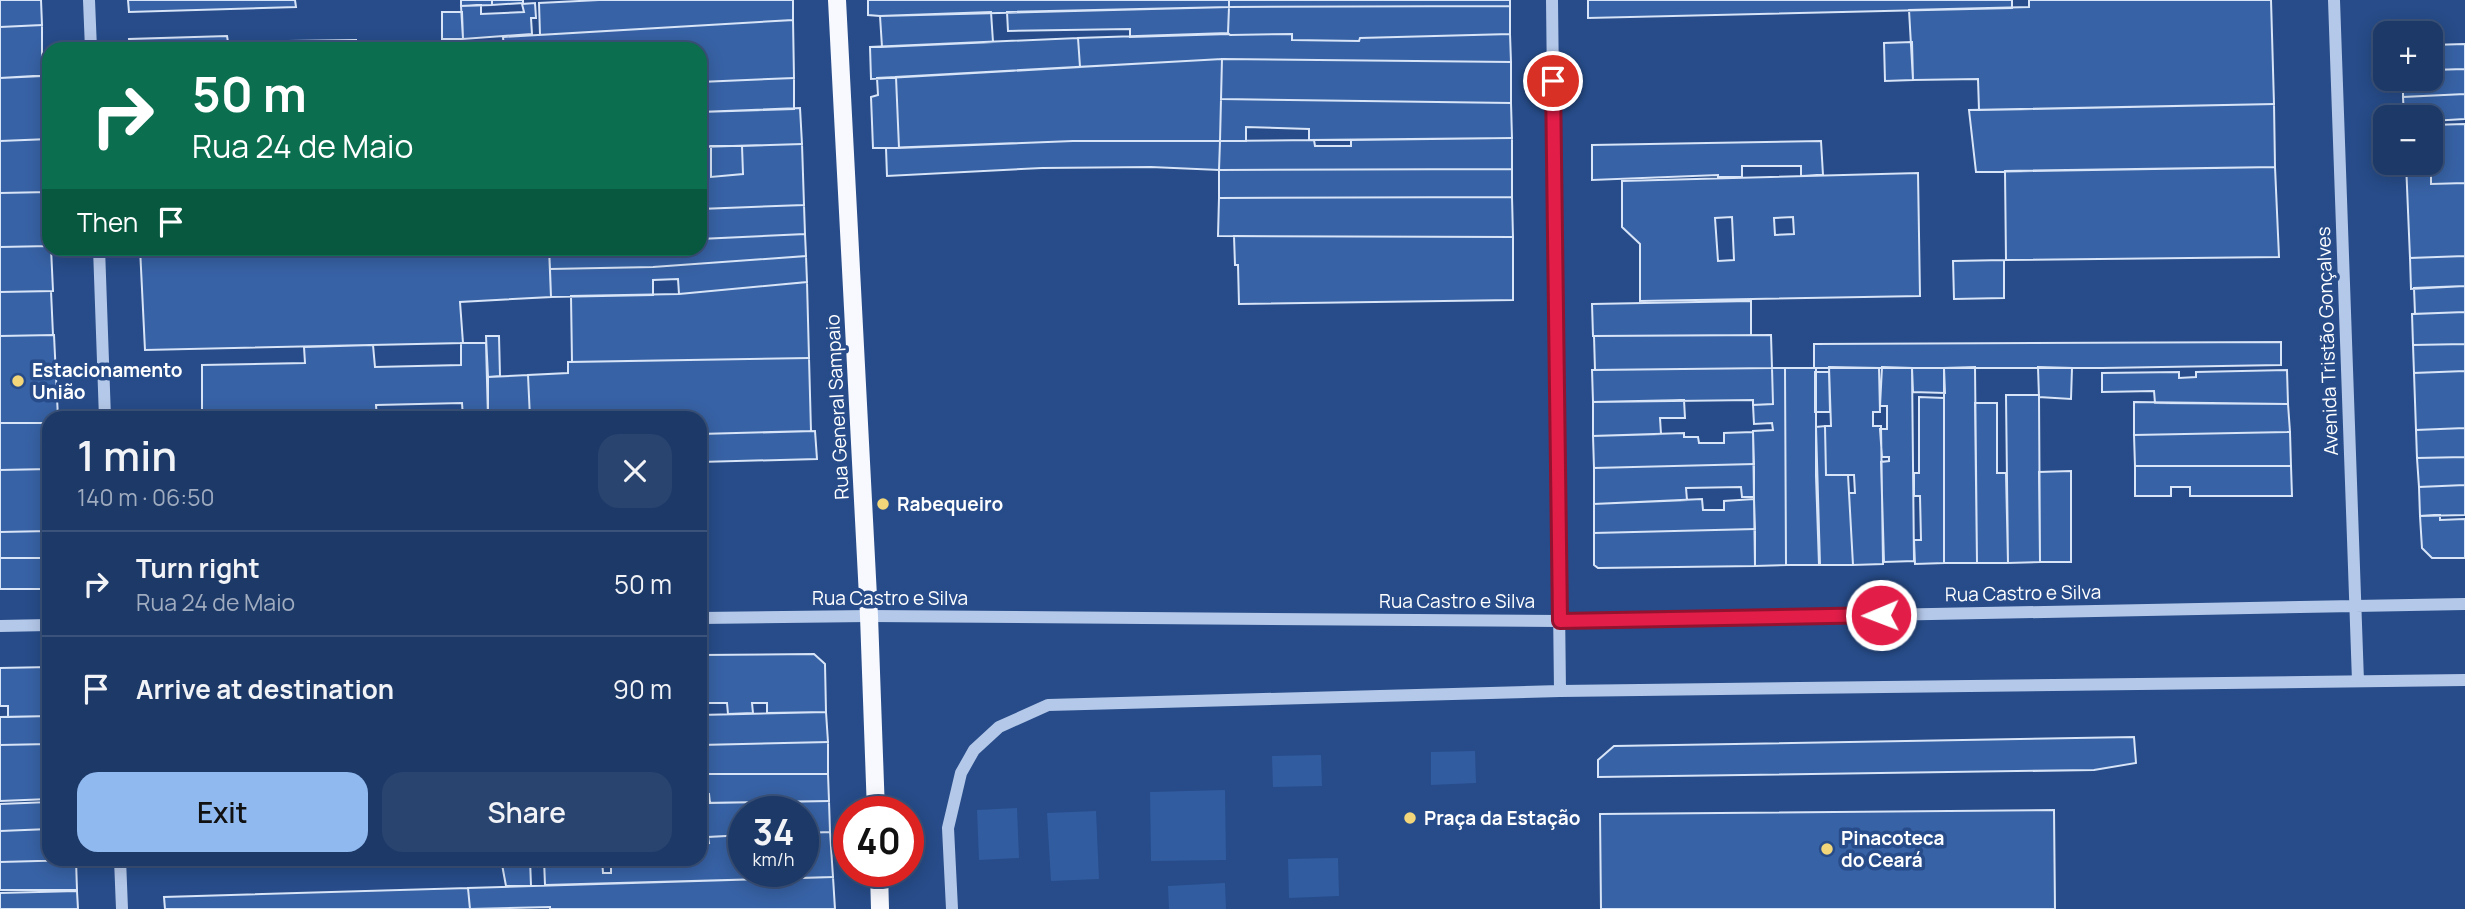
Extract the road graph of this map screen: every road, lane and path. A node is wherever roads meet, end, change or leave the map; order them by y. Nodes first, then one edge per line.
1 (89, 0) edge
2 (837, 0) edge
3 (1552, 0) edge
4 (2334, 0) edge
5 (91, 42) edge
6 (99, 256) edge
7 (105, 411) edge
8 (2465, 604) edge
9 (2356, 606) junction
10 (869, 616) junction
11 (707, 618) edge
12 (1560, 621) junction
13 (42, 625) edge
14 (0, 626) edge
15 (2465, 680) edge
16 (2358, 681) junction
17 (1560, 691) junction
18 (875, 796) edge
19 (120, 866) edge
20 (879, 887) edge
21 (122, 909) edge
22 (880, 909) edge
23 (951, 909) edge

1 - 5 street
2 - 10 main road, Rua General Sampaio
3 - 12 street
4 - 9 street, Avenida Tristão Gonçalves
6 - 7 street
8 - 9 street, Rua Castro e Silva
9 - 12 street, Rua Castro e Silva
9 - 16 street, Avenida Tristão Gonçalves
10 - 11 street, Rua Castro e Silva
10 - 12 street, Rua Castro e Silva
10 - 18 main road, Rua General Sampaio
12 - 17 street
13 - 14 street
15 - 16 street
16 - 17 street
17 - 23 street
19 - 21 street
20 - 22 main road

